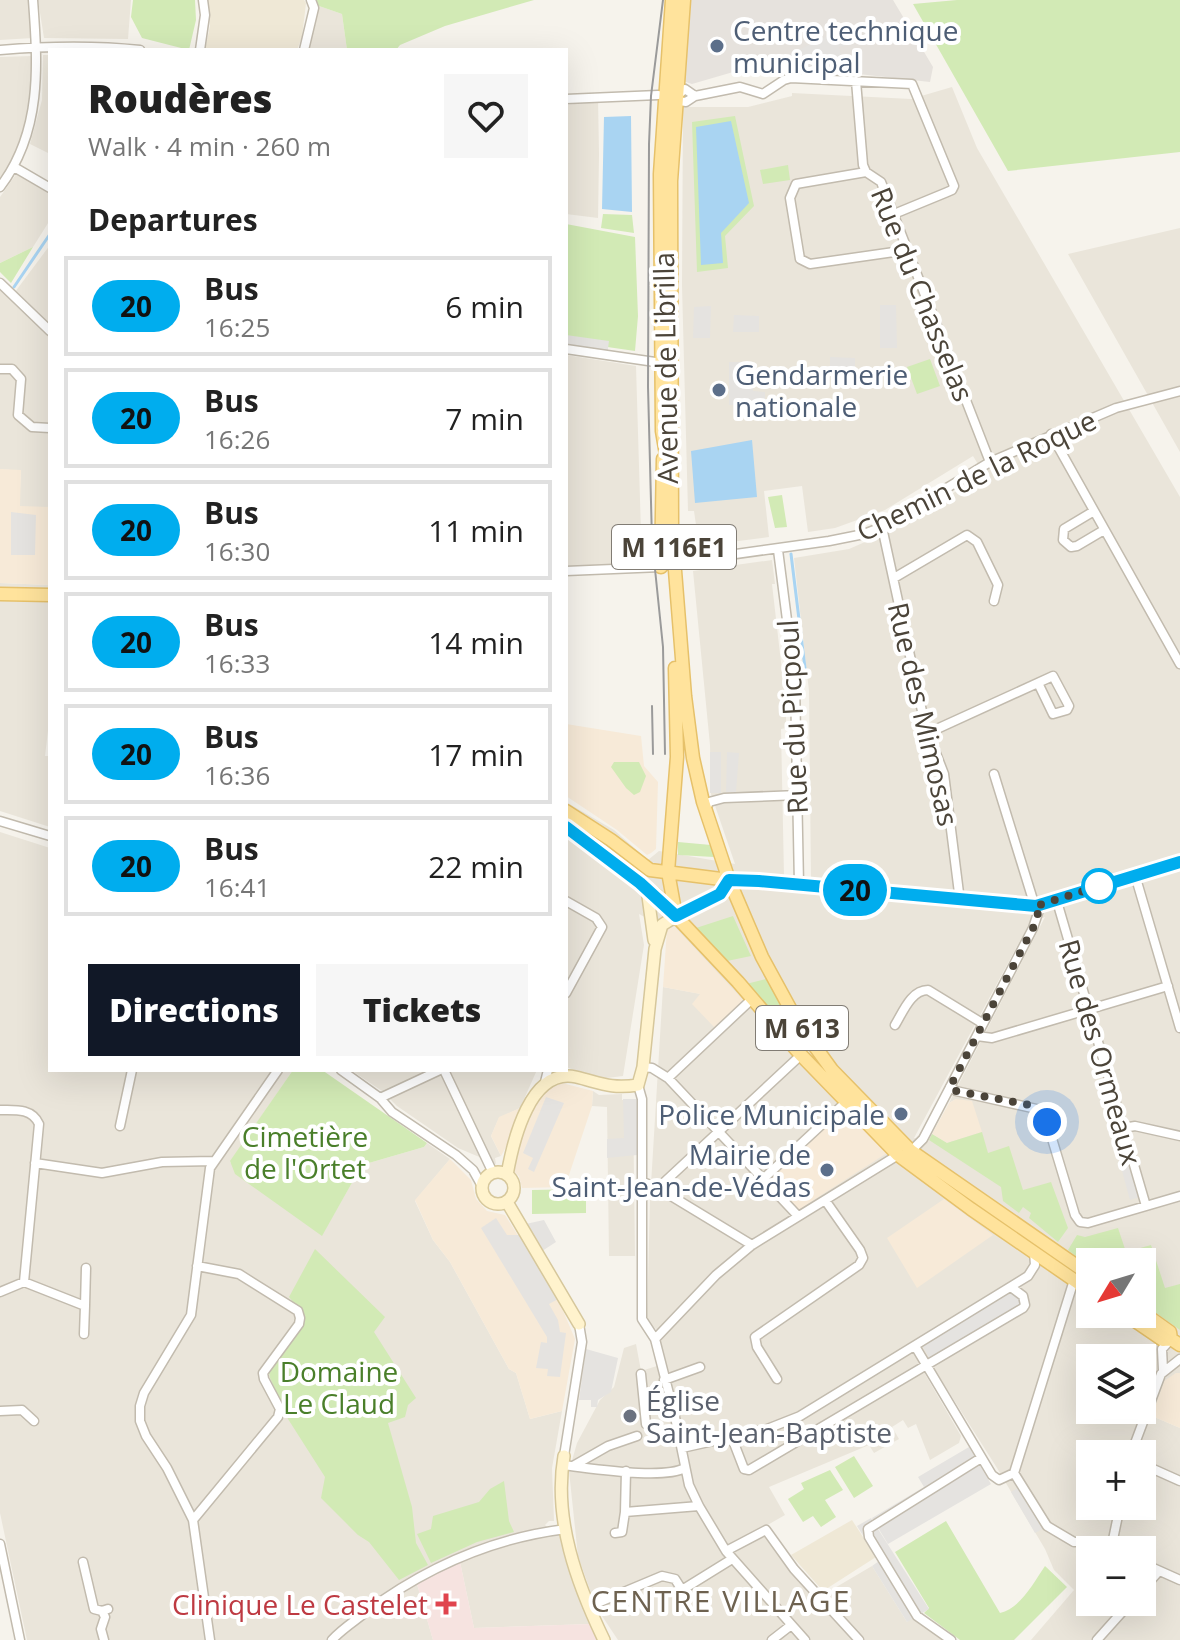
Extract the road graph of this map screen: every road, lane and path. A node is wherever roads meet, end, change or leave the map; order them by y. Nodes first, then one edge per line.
1 (33, 0) edge
2 (203, 0) edge
3 (311, 0) edge
4 (684, 0) edge
5 (671, 4) edge
6 (37, 47) junction
7 (122, 48) edge
8 (200, 48) edge
9 (304, 48) edge
10 (0, 50) edge
11 (856, 81) junction
12 (668, 96) junction
13 (568, 99) edge
14 (14, 167) junction
15 (866, 172) junction
16 (0, 187) edge
17 (48, 187) edge
18 (894, 214) junction
19 (908, 250) junction
20 (0, 283) edge
21 (48, 329) edge
22 (568, 349) edge
23 (664, 363) junction
24 (0, 369) edge
25 (1180, 391) edge
26 (48, 428) edge
27 (1051, 434) junction
28 (990, 462) junction
29 (1094, 511) junction
30 (882, 527) junction
31 (1104, 530) junction
32 (778, 550) junction
33 (667, 565) junction
34 (568, 571) edge
35 (894, 578) junction
36 (0, 594) edge
37 (48, 595) edge
38 (994, 601) dead end
39 (1180, 664) edge
40 (1038, 683) junction
41 (928, 733) junction
42 (994, 774) dead end
43 (798, 795) junction
44 (706, 809) junction
45 (568, 812) edge
46 (0, 821) edge
47 (568, 829) edge
48 (48, 835) edge
49 (1180, 862) edge
50 (668, 872) junction
51 (1135, 875) junction
52 (729, 880) junction
53 (799, 885) junction
54 (647, 889) junction
55 (1056, 898) junction
56 (960, 901) junction
57 (568, 902) edge
58 (1036, 906) junction
59 (676, 916) junction
60 (655, 949) junction
61 (1168, 986) junction
62 (568, 987) edge
63 (752, 999) junction
64 (1088, 1010) junction
65 (982, 1023) junction
66 (895, 1025) dead end
67 (1180, 1028) edge
68 (977, 1036) junction
69 (801, 1055) junction
70 (643, 1067) junction
71 (132, 1072) edge
72 (277, 1072) edge
73 (344, 1072) edge
74 (438, 1072) edge
75 (443, 1072) edge
76 (563, 1072) edge
77 (547, 1076) edge
78 (574, 1077) junction
79 (668, 1078) junction
80 (638, 1085) junction
81 (950, 1087) junction
82 (380, 1098) junction
83 (846, 1102) junction
84 (0, 1110) edge
85 (120, 1126) dead end
86 (1123, 1128) junction
87 (718, 1132) junction
88 (1180, 1136) edge
89 (904, 1153) junction
90 (214, 1161) junction
91 (35, 1163) junction
92 (493, 1173) junction
93 (507, 1175) junction
94 (763, 1179) junction
95 (643, 1182) junction
96 (482, 1186) junction
97 (658, 1188) junction
98 (1180, 1196) edge
99 (825, 1200) junction
100 (507, 1202) junction
101 (1146, 1206) junction
102 (798, 1216) junction
103 (752, 1245) junction
104 (1034, 1252) junction
105 (197, 1266) junction
106 (86, 1268) dead end
107 (1076, 1271) edge
108 (1076, 1272) edge
109 (24, 1282) junction
110 (1011, 1287) junction
111 (0, 1292) edge
112 (1076, 1292) edge
113 (85, 1306) junction
114 (1156, 1322) edge
115 (579, 1324) joint
116 (1145, 1328) edge
117 (84, 1334) dead end
118 (655, 1339) junction
119 (1176, 1342) edge
120 (915, 1346) junction
121 (1180, 1359) edge
122 (925, 1364) junction
123 (700, 1367) dead end
124 (1163, 1370) junction
125 (641, 1374) dead end
126 (777, 1379) dead end
127 (664, 1380) junction
128 (0, 1411) edge
129 (34, 1421) dead end
130 (646, 1424) dead end
131 (637, 1436) dead end
132 (732, 1438) junction
133 (1136, 1440) edge
134 (682, 1448) junction
135 (981, 1458) junction
136 (566, 1462) junction
137 (685, 1468) junction
138 (1156, 1470) edge
139 (626, 1471) junction
140 (1014, 1473) junction
141 (1180, 1481) edge
142 (699, 1506) junction
143 (625, 1512) junction
144 (193, 1520) junction
145 (566, 1529) junction
146 (615, 1533) dead end
147 (1076, 1542) edge
148 (0, 1544) edge
149 (726, 1551) junction
150 (732, 1559) junction
151 (83, 1562) dead end
152 (1156, 1570) edge
153 (1159, 1571) junction
154 (1156, 1574) edge
155 (1180, 1580) edge
156 (588, 1607) junction
157 (1118, 1616) edge
158 (790, 1626) junction
159 (20, 1640) edge
160 (104, 1640) edge
161 (210, 1640) edge
162 (332, 1640) edge
163 (604, 1640) edge
164 (772, 1640) edge
165 (805, 1640) edge
166 (859, 1640) edge
167 (951, 1640) edge
168 (1097, 1640) edge

1 - 6 street
2 - 8 street
3 - 9 street
4 - 12 main road, Avenue de Librilla / M 116E1
5 - 12 main road, Avenue de Librilla / M 116E1
5 - 12 main road, Avenue de Librilla / M 116E1
6 - 7 street
6 - 10 street
6 - 14 street
11 - 12 street
11 - 15 street, Rue du Chasselas
11 - 18 street
12 - 13 street
12 - 23 main road, Avenue de Librilla / M 116E1
12 - 23 main road, Avenue de Librilla / M 116E1
14 - 16 street
14 - 17 street
15 - 18 street, Rue du Chasselas
15 - 19 street
18 - 19 street, Rue du Chasselas
19 - 28 street, Rue du Chasselas
20 - 21 street
22 - 23 street
23 - 33 main road, Avenue de Librilla / M 116E1
23 - 33 main road, Avenue de Librilla / M 116E1
24 - 26 street
25 - 27 street, Chemin de la Roque
27 - 28 street, Chemin de la Roque
27 - 29 street
28 - 30 street, Chemin de la Roque
29 - 31 street
29 - 31 street
30 - 32 street, Chemin de la Roque
30 - 35 street, Rue des Mimosas
31 - 39 street
32 - 33 street, Chemin de la Roque
32 - 43 street, Rue du Picpoul
33 - 34 street, Chemin de la Roque
33 - 44 main road, Avenue de Librilla / M 116E1
33 - 50 main road, Avenue de Librilla / M 116E1
35 - 38 street
35 - 41 street, Rue des Mimosas
36 - 37 main road
40 - 40 street
40 - 41 street
41 - 56 street, Rue des Mimosas
42 - 58 street
43 - 44 street
43 - 53 street, Rue du Picpoul
44 - 52 main road, Avenue de Librilla / M 116E1
45 - 50 main road
46 - 48 street
47 - 54 main road, M 613
49 - 51 street
50 - 52 main road
50 - 59 main road, M 116E1
51 - 55 street
51 - 61 street
52 - 53 street
52 - 59 main road
52 - 89 main road, M 613
53 - 56 street
54 - 59 main road, M 613
54 - 60 street
55 - 58 street
55 - 64 street, Rue des Ormeaux
56 - 58 street
57 - 62 street
58 - 65 street
59 - 60 street
59 - 63 main road, M 613
60 - 70 street
61 - 64 street
61 - 67 street
63 - 69 main road, M 613
63 - 79 street
64 - 68 street
64 - 86 street, Rue des Ormeaux
65 - 66 street
65 - 68 street
68 - 81 street
69 - 83 main road, M 613
69 - 87 street
70 - 79 street
70 - 80 street
71 - 85 street
72 - 90 street
73 - 82 street
74 - 82 street
75 - 92 street
76 - 78 street
77 - 78 street
77 - 93 street
78 - 80 street
79 - 87 street
80 - 95 street
81 - 89 street
81 - 101 street
82 - 96 street
83 - 89 main road, M 613
83 - 94 street
84 - 91 street
86 - 88 street
86 - 101 street, Rue des Ormeaux
87 - 94 street
87 - 97 street
89 - 99 street
89 - 104 main road, M 613
89 - 107 main road, M 613
90 - 91 street
90 - 105 street
91 - 109 street
92 - 93 street
92 - 96 street
93 - 100 street
94 - 102 street
95 - 97 street
95 - 118 street
96 - 100 street
97 - 103 street
98 - 101 street
99 - 102 street
99 - 126 street
100 - 115 street
102 - 103 street
103 - 118 street
104 - 108 main road, M 613
104 - 110 street
105 - 144 street
105 - 144 street
106 - 113 street
109 - 111 street
109 - 113 street
110 - 120 street
110 - 122 street
112 - 140 street
113 - 117 street
114 - 119 main road
115 - 136 street
116 - 119 main road
118 - 127 street
119 - 124 street
120 - 122 street
120 - 132 street
121 - 124 street
122 - 132 street
122 - 135 street
123 - 127 street
124 - 133 street
125 - 130 street
127 - 134 street
128 - 129 street
131 - 136 street
132 - 134 street
134 - 137 street
135 - 140 street
135 - 167 street
136 - 139 street
136 - 145 street
137 - 139 street
137 - 142 street
138 - 141 street
139 - 143 street
140 - 147 street
142 - 143 street
142 - 149 street
143 - 146 street
144 - 161 street
145 - 156 street
145 - 162 street
148 - 159 street
149 - 150 street
149 - 166 street
150 - 156 street
150 - 158 street
151 - 160 street
152 - 153 street
153 - 154 street
153 - 155 street
156 - 163 street
157 - 168 street
158 - 164 street
158 - 165 street

